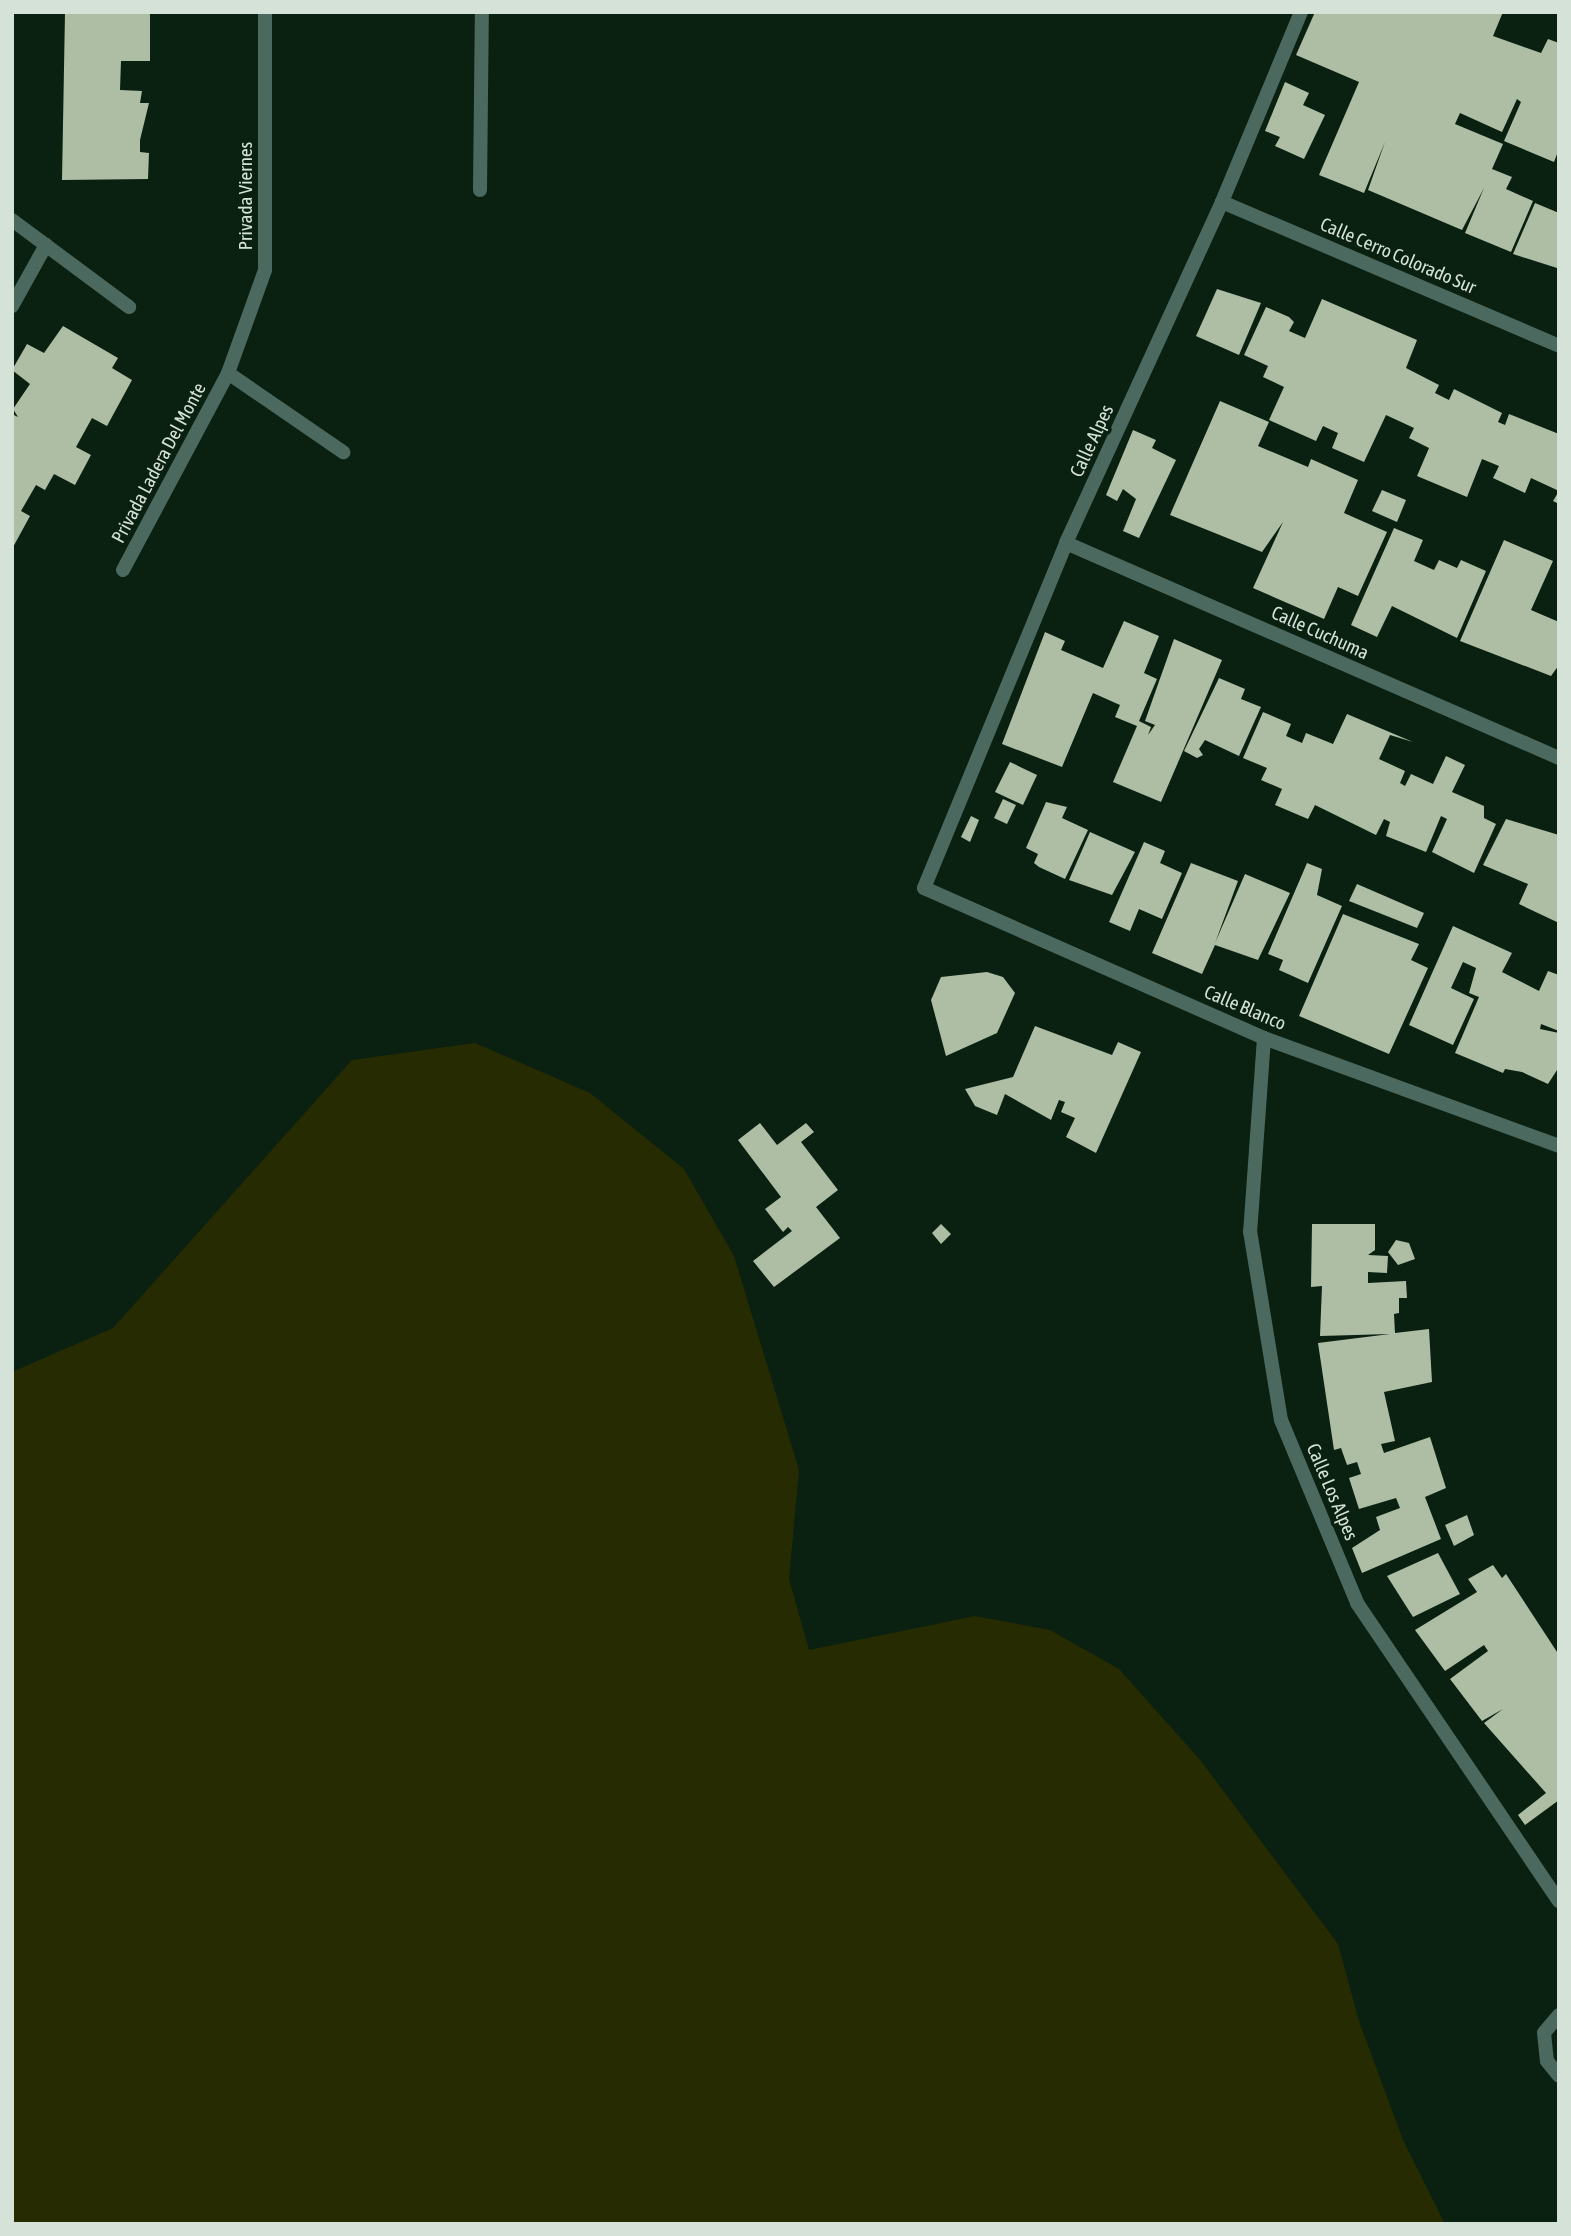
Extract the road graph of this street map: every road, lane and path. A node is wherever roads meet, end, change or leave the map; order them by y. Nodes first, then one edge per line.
1 (265, 12) edge
2 (482, 12) edge
3 (1301, 12) edge
4 (480, 190) dead end
5 (1222, 202) junction
6 (12, 220) edge
7 (46, 245) junction
8 (12, 306) edge
9 (129, 307) dead end
10 (1559, 346) edge
11 (228, 373) junction
12 (344, 452) dead end
13 (1066, 543) junction
14 (123, 570) dead end
15 (1559, 758) edge
16 (924, 888) joint
17 (1264, 1038) junction
18 (1559, 1146) edge
19 (1559, 1902) edge
20 (1559, 2015) edge
21 (1559, 2076) edge

1 - 11 street, Privada Viernes
2 - 4 street
3 - 5 street, Calle Alpes
5 - 10 street, Calle Cerro Colorado Sur
5 - 13 street, Calle Alpes
6 - 7 street
7 - 8 street
7 - 9 street
11 - 12 street
11 - 14 street, Privada Ladera Del Monte
13 - 15 street, Calle Cuchuma
13 - 16 street, Calle Alpes
16 - 17 street, Calle Blanco
17 - 18 street, Calle Blanco
17 - 19 street, Calle Los Alpes
20 - 21 street

